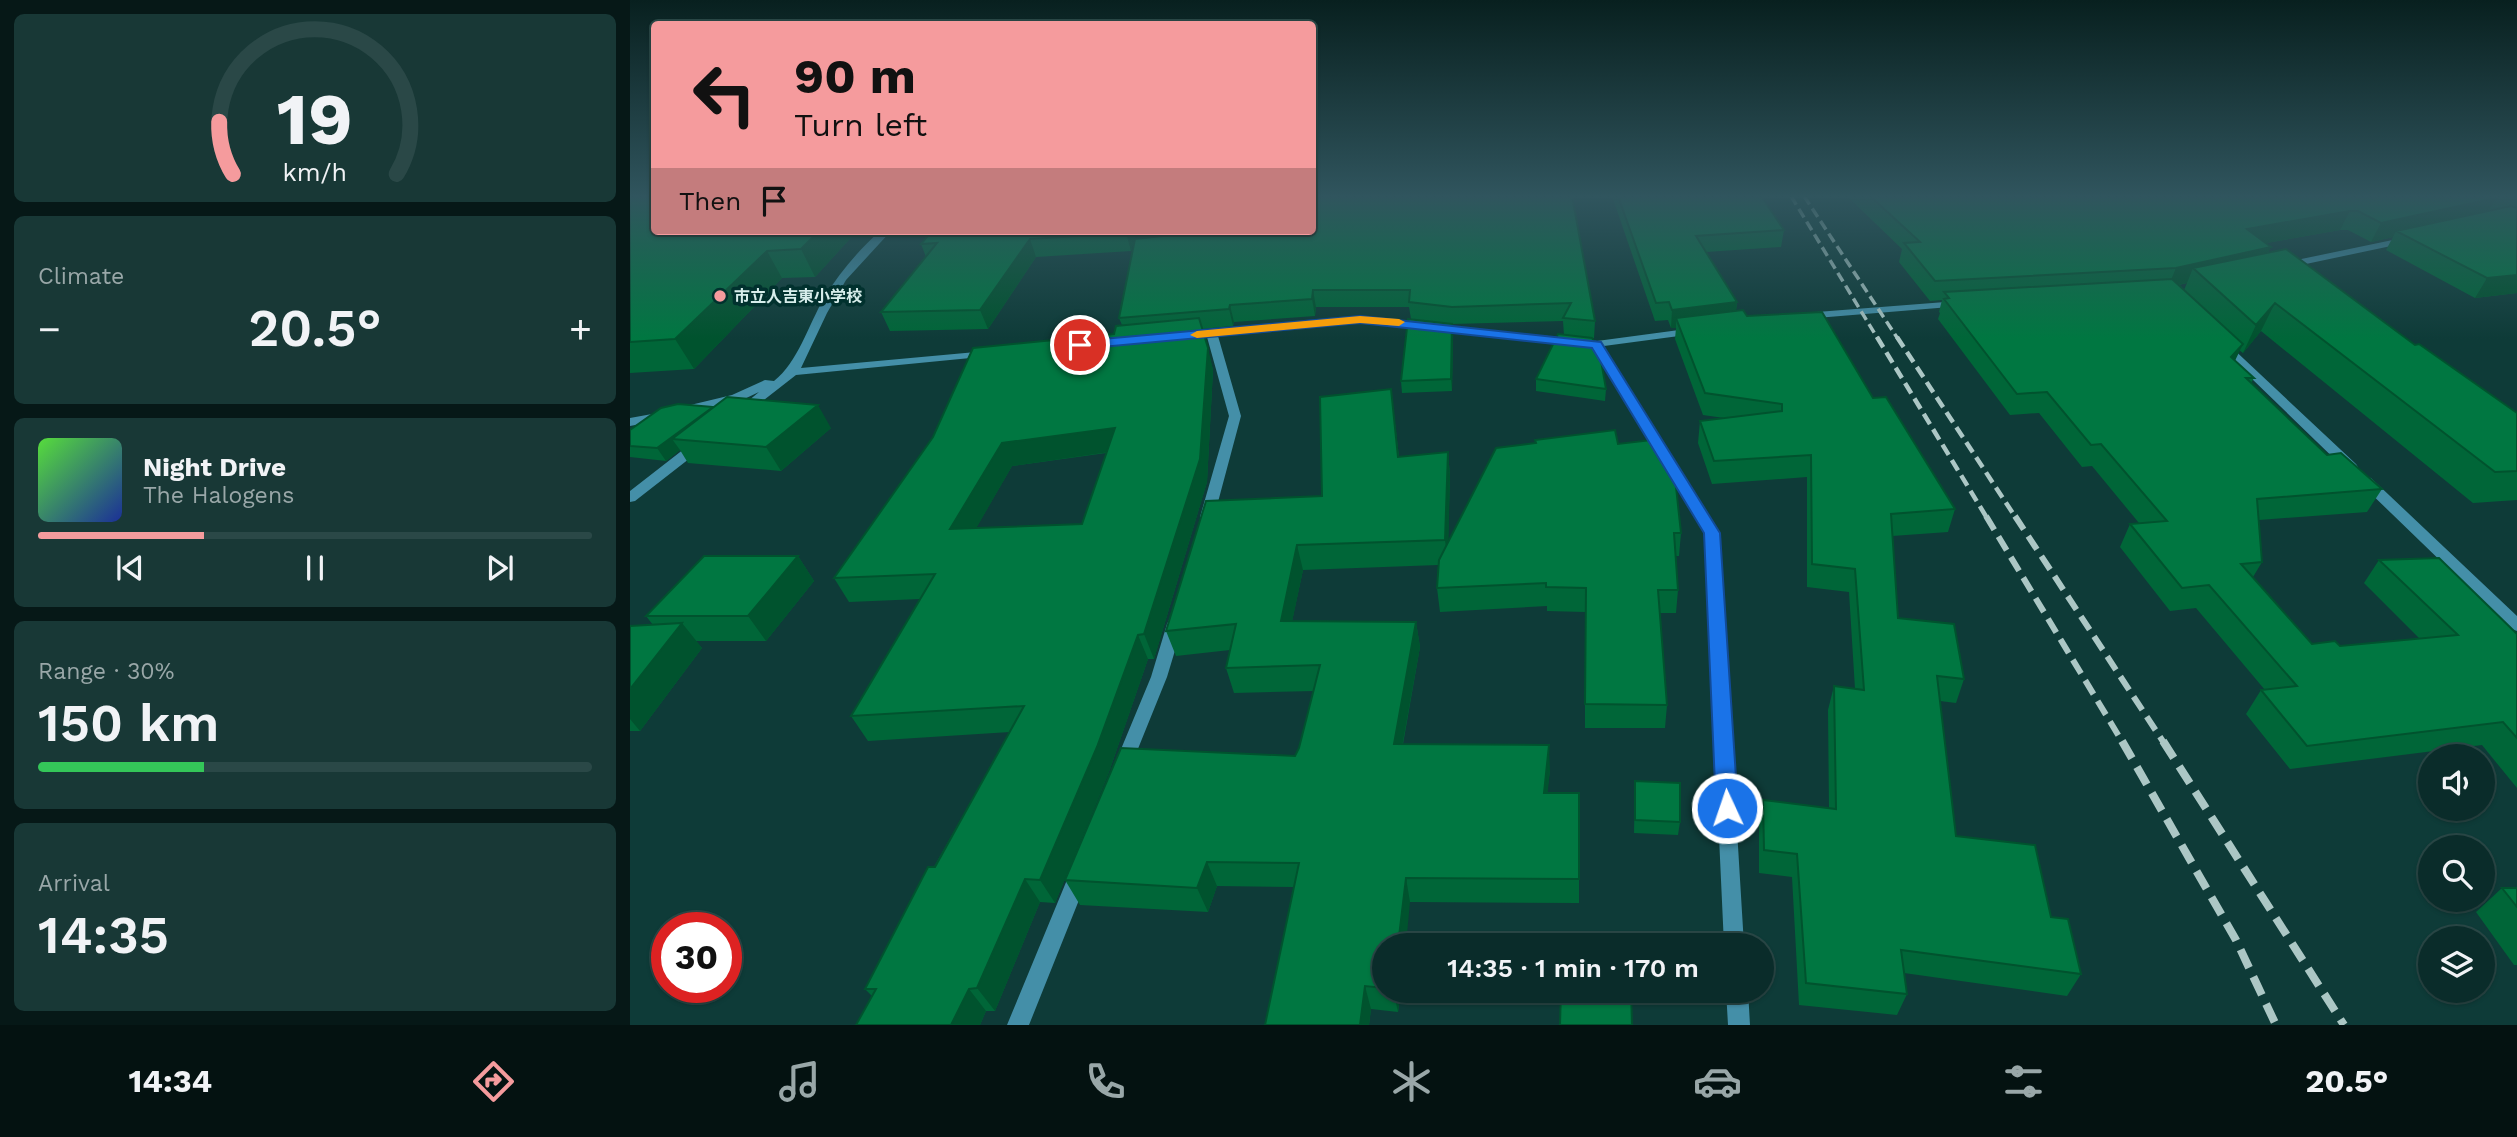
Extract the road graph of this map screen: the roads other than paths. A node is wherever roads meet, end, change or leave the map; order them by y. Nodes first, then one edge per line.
1 (872, 244) edge
2 (2388, 244) edge
3 (2273, 269) edge
4 (1975, 303) edge
5 (1795, 317) edge
6 (1702, 330) edge
7 (1211, 333) junction
8 (1171, 337) edge
9 (2218, 341) edge
10 (1597, 344) junction
11 (995, 353) edge
12 (793, 372) junction
13 (630, 422) edge
14 (728, 422) edge
15 (706, 439) edge
16 (630, 498) edge
17 (1200, 539) edge
18 (1182, 602) edge
19 (2517, 625) edge
20 (1118, 778) edge
21 (1088, 854) edge
22 (1733, 933) edge
23 (1738, 1003) edge
24 (1018, 1025) edge
25 (1739, 1025) edge

1 - 12 street
2 - 3 street
4 - 5 street
6 - 10 street
7 - 8 street
7 - 10 street
7 - 17 street
9 - 19 street
10 - 22 street
11 - 12 street
12 - 13 street
12 - 14 street
15 - 16 street
18 - 20 street
21 - 24 street
23 - 25 street

